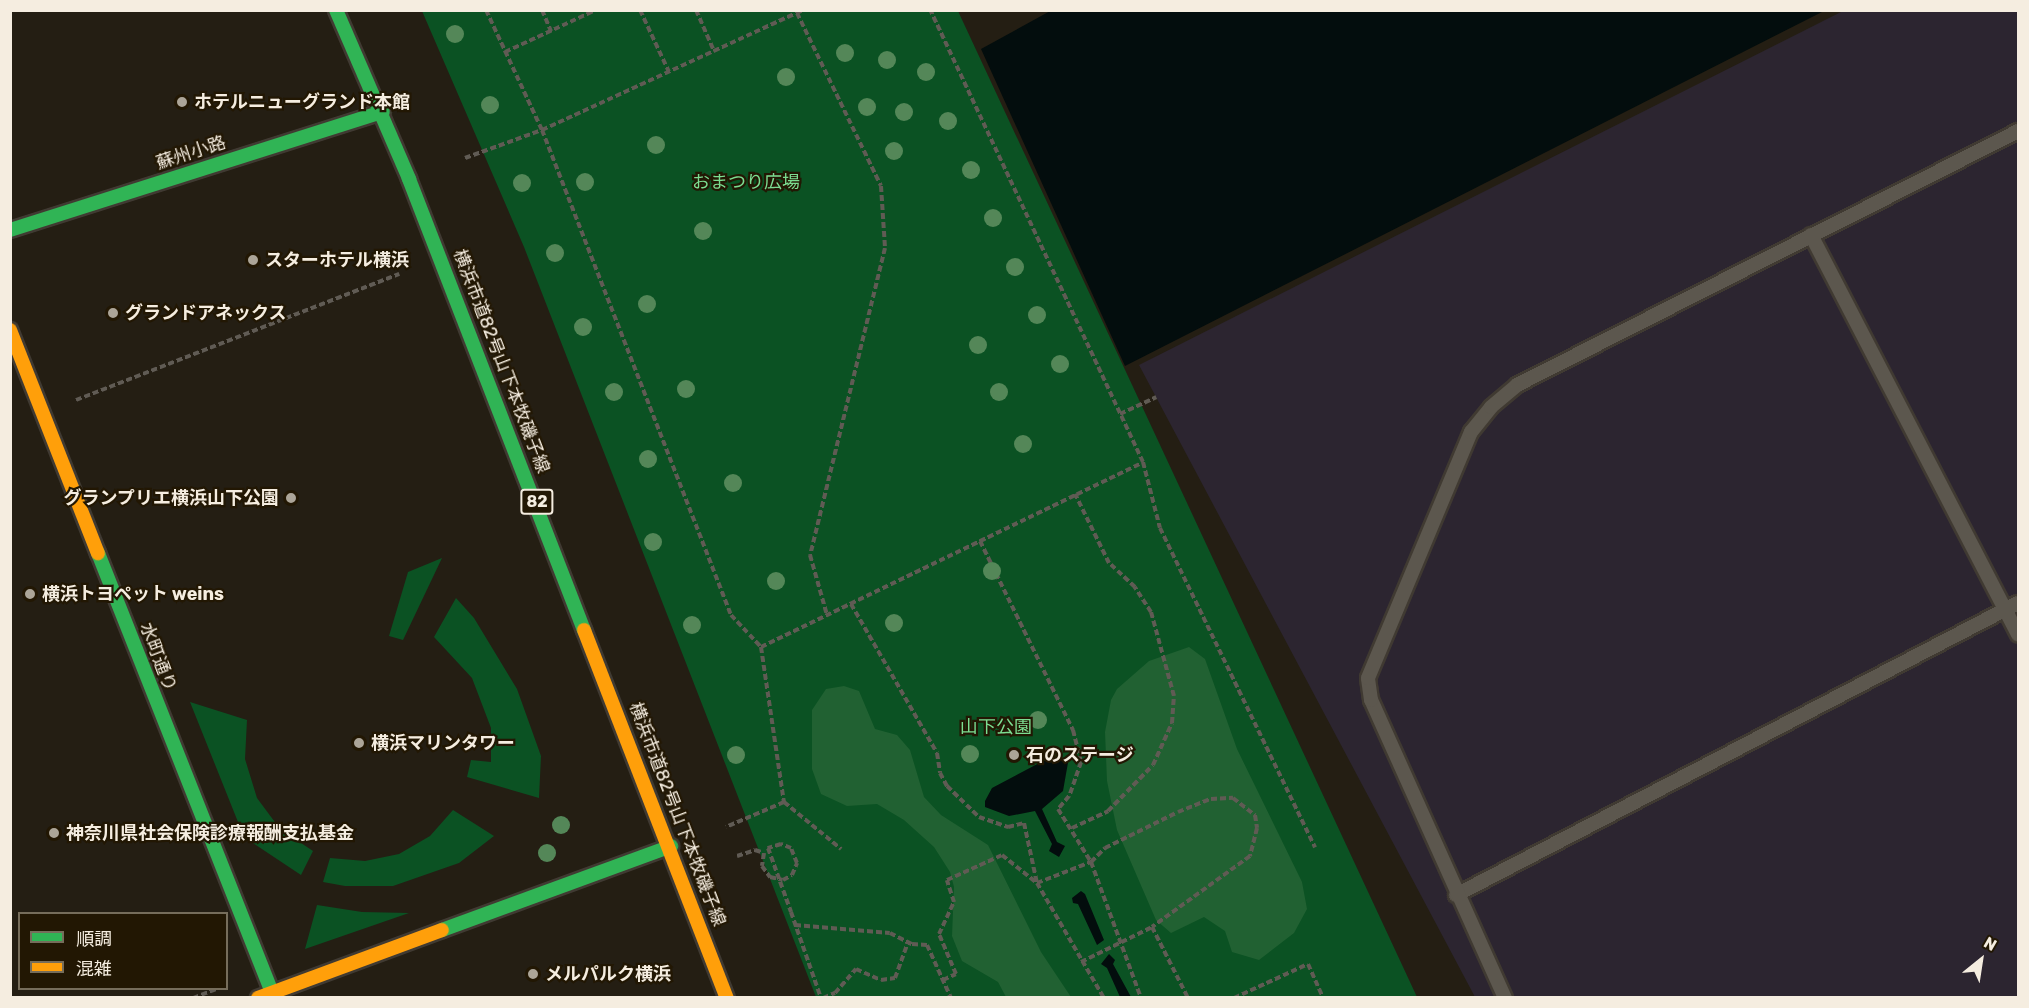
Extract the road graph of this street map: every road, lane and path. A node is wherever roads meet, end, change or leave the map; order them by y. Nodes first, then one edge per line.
1 (336, 10) edge
2 (486, 10) edge
3 (542, 10) edge
4 (596, 10) edge
5 (640, 10) edge
6 (696, 10) edge
7 (803, 10) edge
8 (930, 10) edge
9 (797, 13) junction
10 (551, 31) junction
11 (714, 51) junction
12 (505, 52) junction
13 (669, 72) junction
14 (383, 112) junction
15 (542, 130) junction
16 (2019, 130) edge
17 (465, 158) dead end
18 (10, 230) edge
19 (1811, 235) junction
20 (399, 274) dead end
21 (10, 330) edge
22 (1156, 397) dead end
23 (67, 403) dead end
24 (1120, 414) junction
25 (1143, 462) junction
26 (1076, 494) junction
27 (980, 541) junction
28 (2019, 603) edge
29 (851, 604) junction
30 (2005, 609) junction
31 (827, 615) junction
32 (2019, 635) edge
33 (761, 647) junction
34 (784, 802) junction
35 (726, 827) dead end
36 (1072, 828) junction
37 (671, 846) junction
38 (1315, 847) dead end
39 (841, 849) dead end
40 (736, 856) dead end
41 (1091, 862) junction
42 (1037, 883) junction
43 (1456, 895) junction
44 (795, 925) junction
45 (1152, 927) junction
46 (1122, 941) junction
47 (908, 942) junction
48 (1081, 962) junction
49 (943, 980) junction
50 (214, 990) edge
51 (273, 995) edge
52 (193, 998) edge
53 (258, 998) edge
54 (727, 998) edge
55 (822, 998) edge
56 (951, 998) edge
57 (1104, 998) edge
58 (1141, 998) edge
59 (1188, 998) edge
60 (1234, 998) edge
61 (1323, 998) edge
62 (1505, 998) edge

1 - 14 street, 横浜市道82号山下本牧磯子線 / 82
2 - 12 path
3 - 10 path
4 - 10 path
5 - 13 path
6 - 11 path
7 - 9 path
8 - 24 path
9 - 11 path
9 - 31 path
10 - 12 path
11 - 13 path
12 - 15 path
13 - 15 path
14 - 18 street, 蘇州小路
14 - 37 street, 横浜市道82号山下本牧磯子線 / 82
15 - 17 path
15 - 33 path
16 - 19 lane
19 - 30 lane
19 - 43 lane
20 - 23 path
21 - 51 street, 水町通り
22 - 24 path
24 - 25 path
25 - 26 path
25 - 38 path
26 - 27 path
26 - 36 path
27 - 29 path
27 - 36 path
28 - 30 lane
29 - 31 path
29 - 42 path
30 - 32 lane
30 - 43 lane
31 - 33 path
33 - 34 path
34 - 35 path
34 - 39 path
36 - 41 path
37 - 51 street
37 - 54 street, 横浜市道82号山下本牧磯子線 / 82
40 - 44 path, bridge
41 - 42 path
41 - 45 path
41 - 46 path
42 - 48 path
42 - 49 path
43 - 62 lane
44 - 47 path
44 - 55 path
45 - 46 path
45 - 59 path
46 - 48 path
46 - 58 path
47 - 49 path
47 - 55 path
48 - 57 path
49 - 56 path
50 - 52 path
51 - 53 street
60 - 61 path

